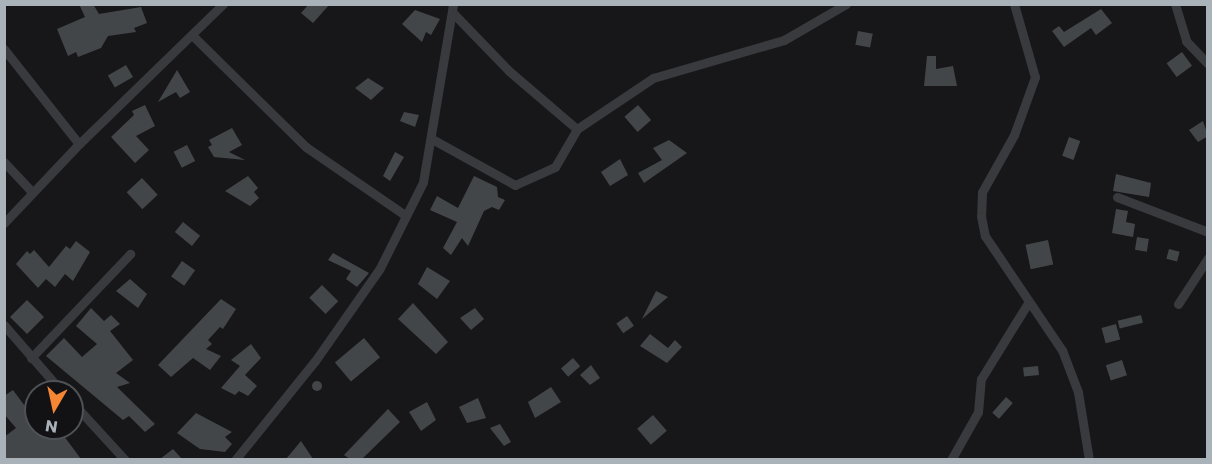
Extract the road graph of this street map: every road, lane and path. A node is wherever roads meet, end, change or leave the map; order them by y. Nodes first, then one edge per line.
1 (224, 4) edge
2 (846, 4) edge
3 (1014, 4) edge
4 (1175, 4) edge
5 (453, 8) edge
6 (194, 37) junction
7 (4, 50) edge
8 (1208, 64) edge
9 (577, 129) junction
10 (432, 139) junction
11 (79, 144) junction
12 (4, 162) edge
13 (33, 193) junction
14 (1117, 197) dead end
15 (405, 215) junction
16 (4, 223) edge
17 (1208, 232) edge
18 (130, 254) dead end
19 (1208, 258) edge
20 (1028, 303) junction
21 (1178, 304) dead end
22 (4, 325) edge
23 (31, 358) junction
24 (51, 380) edge
25 (84, 415) edge
26 (125, 459) edge
27 (235, 459) edge
28 (951, 459) edge
29 (1089, 459) edge

1 - 6 street
2 - 9 street
3 - 20 street
4 - 8 street
5 - 9 street
5 - 10 street
6 - 11 street
6 - 15 street
7 - 11 street
9 - 10 street
10 - 15 street
11 - 13 street
12 - 13 street
13 - 16 street
14 - 17 street
15 - 27 street
18 - 23 street
19 - 21 street
20 - 28 street
20 - 29 street
22 - 23 street
23 - 24 street
25 - 26 street

